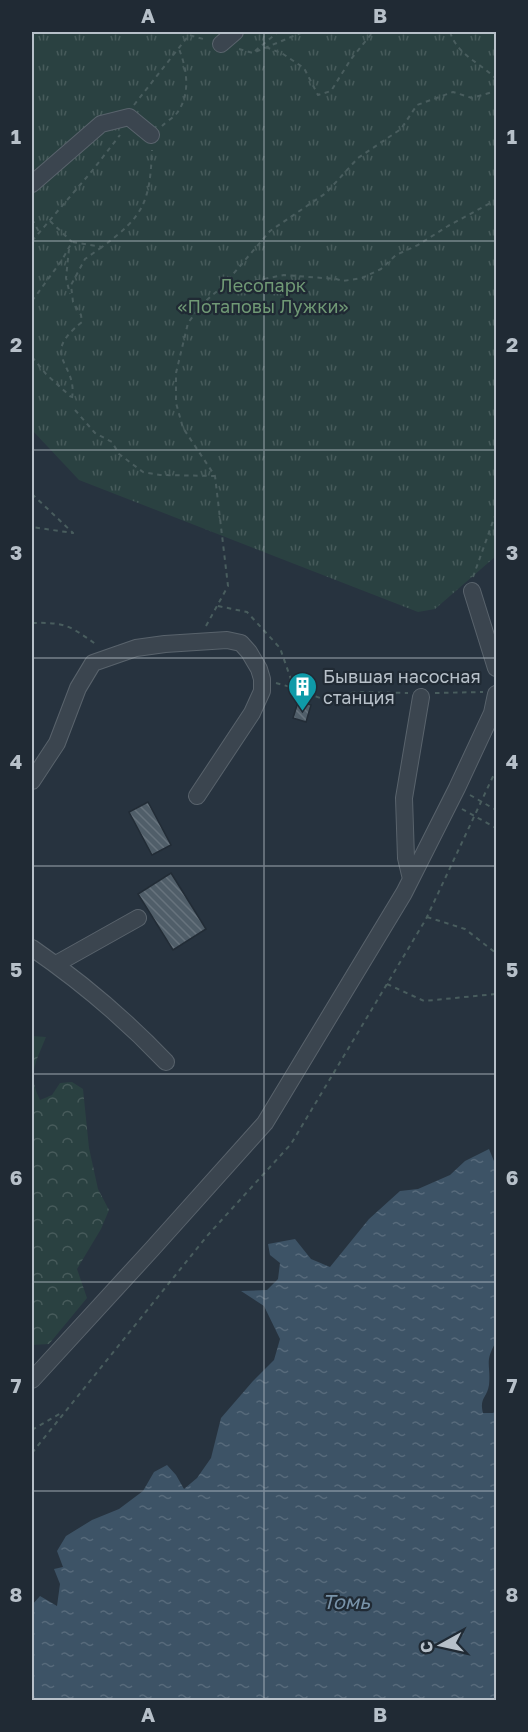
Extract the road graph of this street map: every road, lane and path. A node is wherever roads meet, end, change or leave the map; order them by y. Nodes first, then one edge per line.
1 (187, 32) edge
2 (235, 32) edge
3 (278, 32) edge
4 (303, 32) edge
5 (338, 32) edge
6 (343, 32) edge
7 (379, 32) edge
8 (450, 32) edge
9 (189, 35) junction
10 (221, 44) junction
11 (266, 47) junction
12 (178, 49) junction
13 (253, 53) junction
14 (496, 79) edge
15 (496, 91) edge
16 (129, 117) junction
17 (151, 135) junction
18 (32, 184) edge
19 (496, 200) edge
20 (32, 219) edge
21 (50, 221) junction
22 (39, 232) junction
23 (32, 241) edge
24 (71, 243) junction
25 (102, 247) junction
26 (222, 286) junction
27 (33, 297) edge
28 (32, 301) edge
29 (73, 303) junction
30 (32, 357) edge
31 (75, 410) dead end
32 (215, 476) junction
33 (32, 494) edge
34 (496, 513) edge
35 (32, 527) edge
36 (471, 591) joint
37 (218, 606) junction
38 (32, 623) edge
39 (197, 642) junction
40 (108, 656) junction
41 (496, 668) edge
42 (262, 679) junction
43 (294, 688) junction
44 (491, 693) edge
45 (425, 694) junction
46 (32, 781) edge
47 (453, 795) junction
48 (197, 796) dead end
49 (496, 810) edge
50 (496, 828) edge
51 (411, 879) junction
52 (427, 917) dead end
53 (138, 918) dead end
54 (32, 948) edge
55 (496, 953) edge
56 (56, 964) junction
57 (387, 984) dead end
58 (496, 994) edge
59 (166, 1062) dead end
60 (32, 1380) edge
61 (64, 1412) dead end
62 (32, 1430) edge

1 - 9 path
2 - 10 street
3 - 13 path
4 - 11 path
5 - 6 path
7 - 11 path
8 - 14 path
9 - 10 path
9 - 12 path
10 - 13 path
11 - 13 path
12 - 16 path
12 - 17 path
15 - 26 path
16 - 17 street
16 - 18 street
16 - 21 path
17 - 25 path
19 - 26 path
20 - 22 path
21 - 22 path
21 - 24 path
22 - 23 path
24 - 25 path
24 - 27 path
24 - 29 path
25 - 29 path
26 - 32 path
27 - 28 path
29 - 30 path
31 - 32 path
32 - 37 path
33 - 35 path
34 - 36 path
36 - 41 street
37 - 39 path
37 - 43 path
38 - 40 path
39 - 40 street
39 - 42 street
40 - 46 street
42 - 43 path
42 - 48 street
43 - 45 path
44 - 45 path
44 - 47 street
45 - 51 street
47 - 49 path
47 - 50 path
47 - 51 street
51 - 60 street
52 - 55 path
53 - 56 street
54 - 56 street
56 - 59 street
57 - 58 path
61 - 62 path

